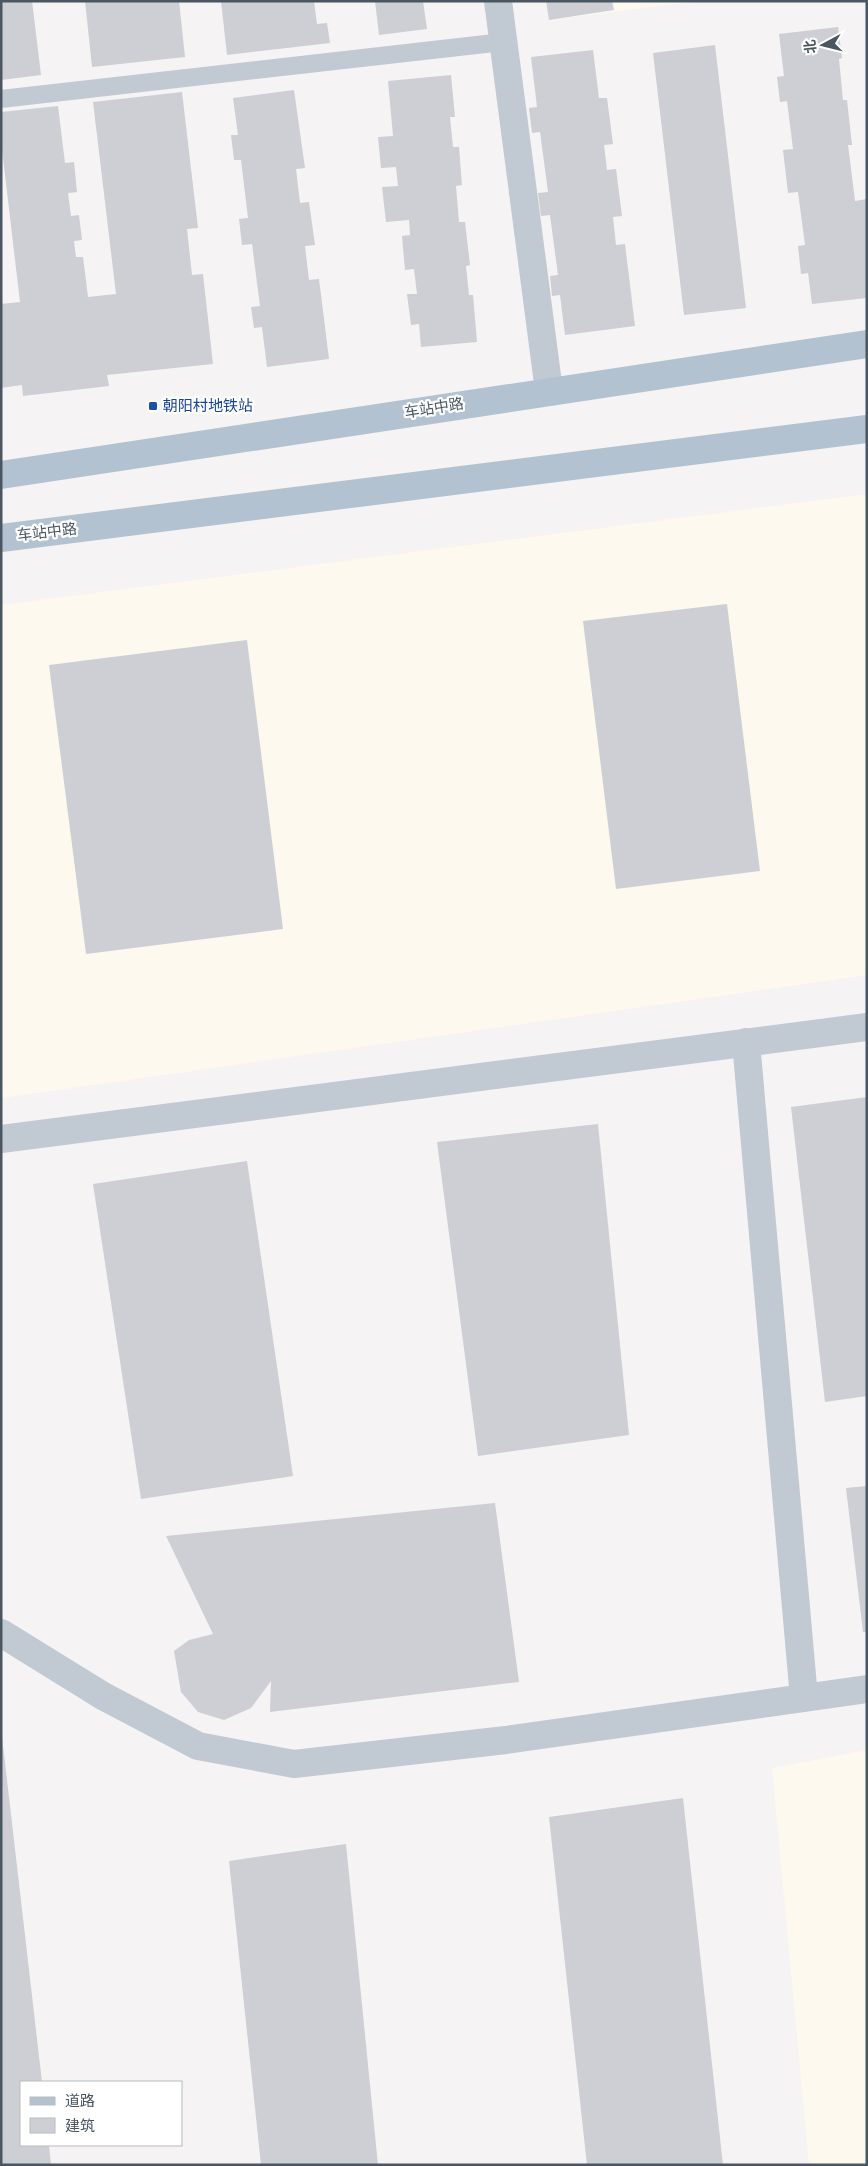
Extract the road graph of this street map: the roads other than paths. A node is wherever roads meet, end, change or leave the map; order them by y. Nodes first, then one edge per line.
1 (498, 1) edge
2 (503, 42) junction
3 (1, 99) edge
4 (867, 344) edge
5 (549, 391) junction
6 (867, 429) edge
7 (1, 475) edge
8 (1, 538) edge
9 (867, 1027) edge
10 (746, 1042) junction
11 (1, 1139) edge
12 (2, 1630) edge
13 (867, 1689) edge
14 (804, 1698) junction

1 - 2 street
2 - 3 lane
2 - 5 street
4 - 5 main road, 车站中路
5 - 7 main road, 车站中路
6 - 8 main road, 车站中路
9 - 10 street
10 - 11 street
10 - 14 street
12 - 14 street
13 - 14 street

